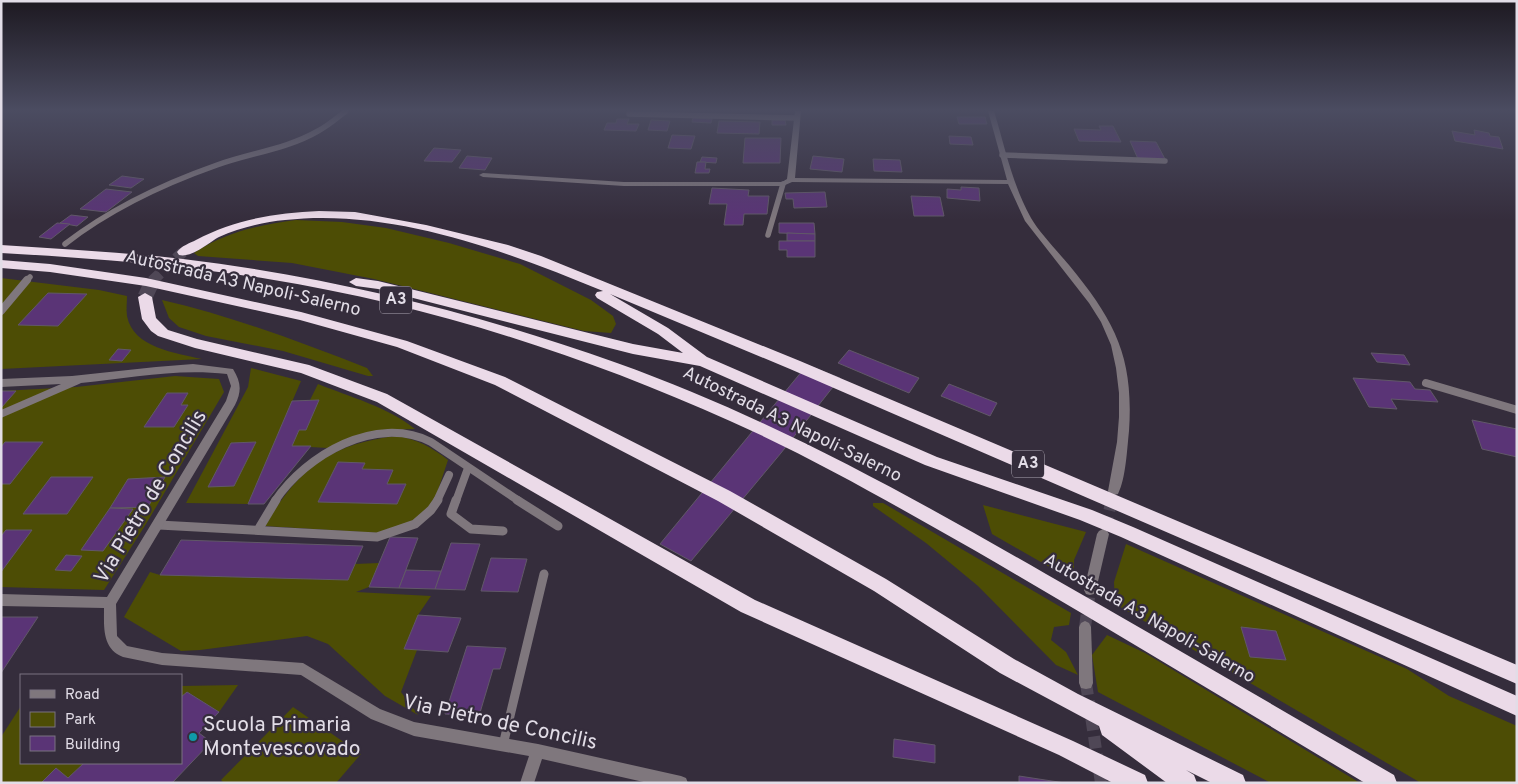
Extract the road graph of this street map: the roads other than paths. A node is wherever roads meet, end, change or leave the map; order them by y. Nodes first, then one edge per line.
1 (275, 148) edge
2 (794, 148) edge
3 (1000, 148) edge
4 (1002, 155) junction
5 (1166, 161) dead end
6 (482, 175) dead end
7 (791, 180) junction
8 (1012, 182) junction
9 (783, 184) junction
10 (768, 235) dead end
11 (65, 244) dead end
12 (1, 248) edge
13 (183, 252) tunnel mouth
14 (537, 259) junction
15 (1, 264) edge
16 (253, 272) junction
17 (30, 277) dead end
18 (145, 298) tunnel mouth
19 (1, 311) edge
20 (703, 361) junction
21 (81, 379) junction
22 (1, 383) edge
23 (1426, 383) dead end
24 (1517, 410) edge
25 (1, 414) edge
26 (468, 468) junction
27 (449, 475) dead end
28 (1114, 491) tunnel mouth
29 (159, 525) junction
30 (558, 526) dead end
31 (258, 530) junction
32 (503, 531) dead end
33 (1103, 534) tunnel mouth
34 (544, 574) dead end
35 (1090, 590) tunnel mouth
36 (1, 600) edge
37 (110, 603) junction
38 (1085, 627) tunnel mouth
39 (1517, 675) edge
40 (1086, 682) tunnel mouth
41 (1071, 701) junction
42 (1517, 706) edge
43 (503, 745) junction
44 (538, 751) junction
45 (527, 783) edge
46 (682, 783) edge
47 (1137, 783) edge
48 (1186, 783) edge
49 (1235, 783) edge
50 (1386, 783) edge

1 - 11 lane
2 - 7 street
3 - 4 street
4 - 5 lane
4 - 8 street
6 - 9 street
7 - 8 street
7 - 9 street
8 - 28 street
9 - 10 lane
12 - 16 highway, Autostrada A3 Napoli-Salerno / A3
13 - 14 highway, A3
14 - 20 highway, A3
14 - 39 highway, A3
15 - 41 highway, Autostrada A3 Napoli-Salerno / A3
16 - 20 highway, A3
16 - 50 highway, Autostrada A3 Napoli-Salerno / A3
17 - 19 lane
18 - 47 highway
20 - 42 highway, A3
21 - 22 street, Via Pietro de Concilis
21 - 25 street
21 - 29 street, Via Pietro de Concilis
23 - 24 lane
26 - 30 lane
26 - 31 lane
26 - 32 lane
27 - 31 lane
29 - 31 lane
29 - 37 street, Via Pietro de Concilis
33 - 35 street
34 - 43 lane
36 - 37 street
37 - 43 street, Via Pietro de Concilis
38 - 40 street
41 - 48 highway
41 - 49 highway, Autostrada A3 Napoli-Salerno / A3
43 - 44 street, Via Pietro de Concilis
44 - 45 street
44 - 46 street, Via Pietro de Concilis

